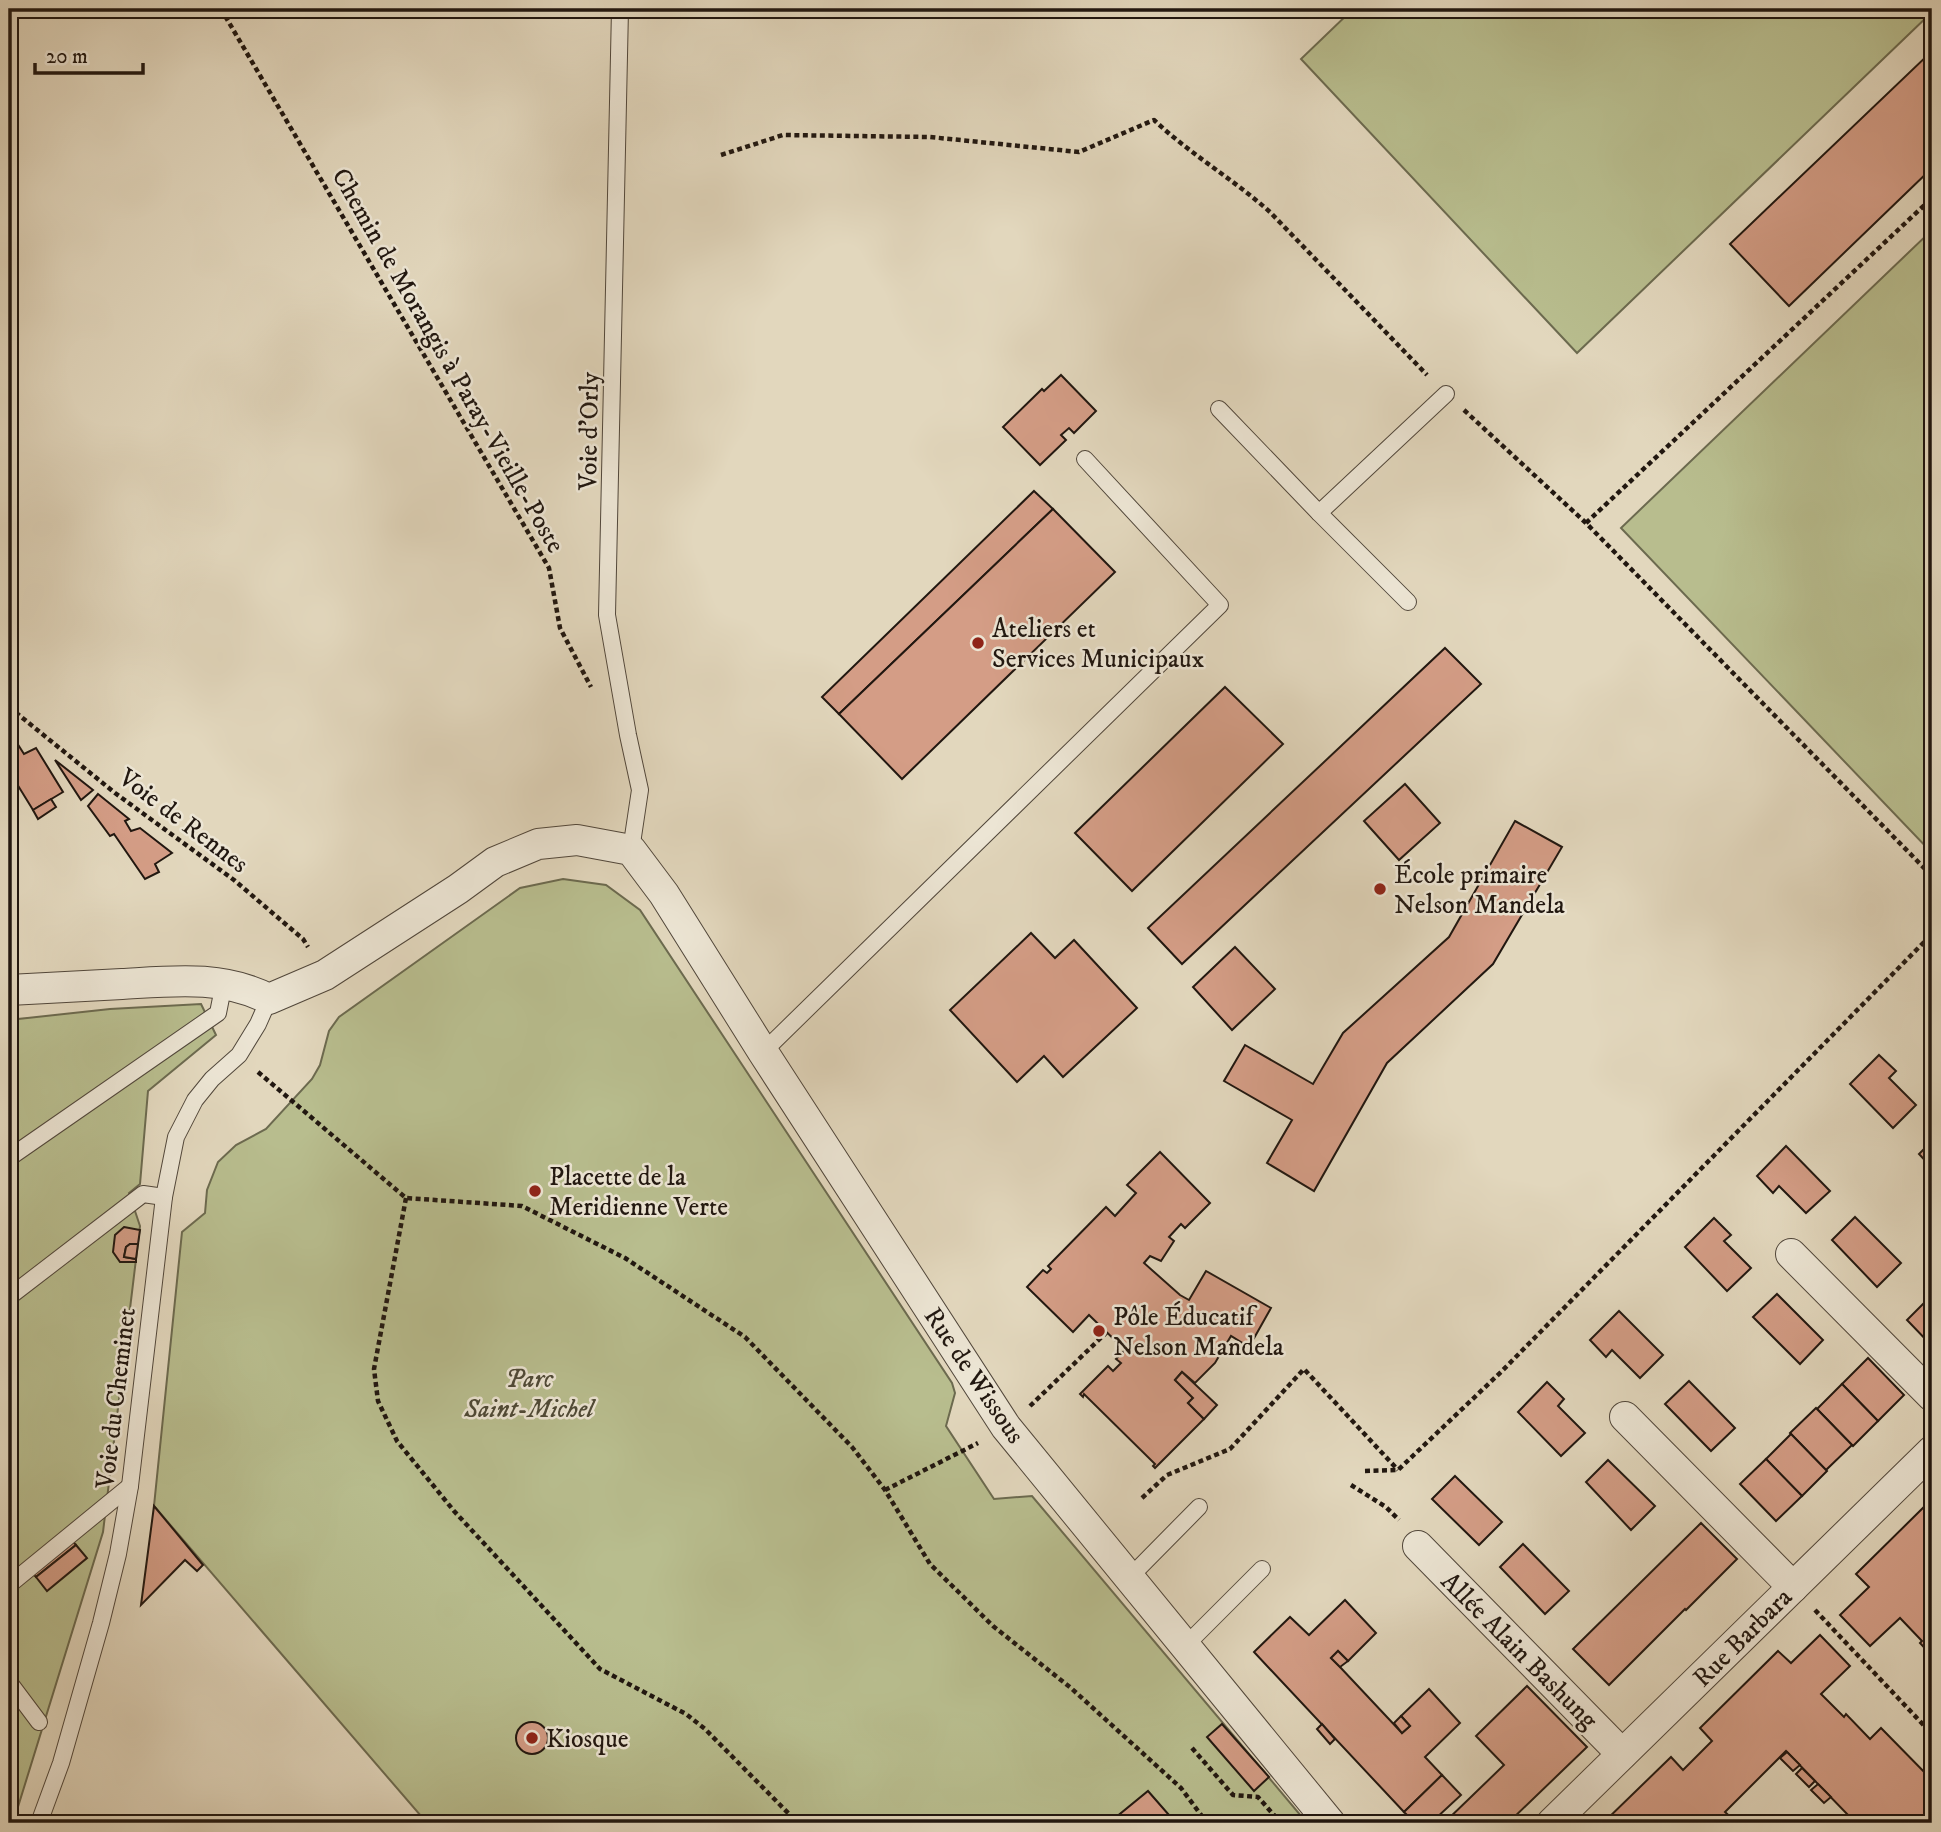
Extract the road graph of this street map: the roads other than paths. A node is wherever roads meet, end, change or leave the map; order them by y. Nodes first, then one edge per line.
1 (620, 9) edge
2 (1446, 394) road end
3 (1219, 408) dead end
4 (1085, 459) dead end
5 (1319, 513) junction
6 (1408, 602) dead end
7 (631, 850) junction
8 (224, 983) junction
9 (9, 990) edge
10 (270, 999) junction
11 (762, 1052) junction
12 (9, 1158) edge
13 (164, 1197) junction
14 (1791, 1254) dead end
15 (9, 1297) edge
16 (1932, 1396) edge
17 (1625, 1417) dead end
18 (1932, 1451) edge
19 (130, 1486) junction
20 (1199, 1507) dead end
21 (1418, 1546) road end
22 (1262, 1569) dead end
23 (1129, 1578) junction
24 (9, 1585) edge
25 (1793, 1587) junction
26 (1185, 1646) junction
27 (9, 1682) edge
28 (39, 1721) dead end
29 (1622, 1754) junction
30 (39, 1823) edge
31 (1331, 1823) edge
32 (1552, 1823) edge

1 - 7 lane, Voie d'Orly
2 - 5 lane
3 - 5 lane
4 - 11 lane
5 - 6 lane
7 - 10 street
7 - 11 street, Rue de Wissous
8 - 9 street
8 - 10 street
8 - 12 lane
10 - 13 lane, Voie du Cheminet
11 - 23 street, Rue de Wissous
13 - 15 lane
13 - 19 lane, Voie du Cheminet
14 - 16 street
17 - 25 street
18 - 25 street, Rue Barbara
19 - 24 lane
19 - 30 lane, Voie du Cheminet
20 - 23 lane
21 - 29 street, Allée Alain Bashung
22 - 26 lane
23 - 26 street, Rue de Wissous
25 - 29 street, Rue Barbara
26 - 31 street, Rue de Wissous
27 - 28 lane
29 - 32 street, Rue Barbara

